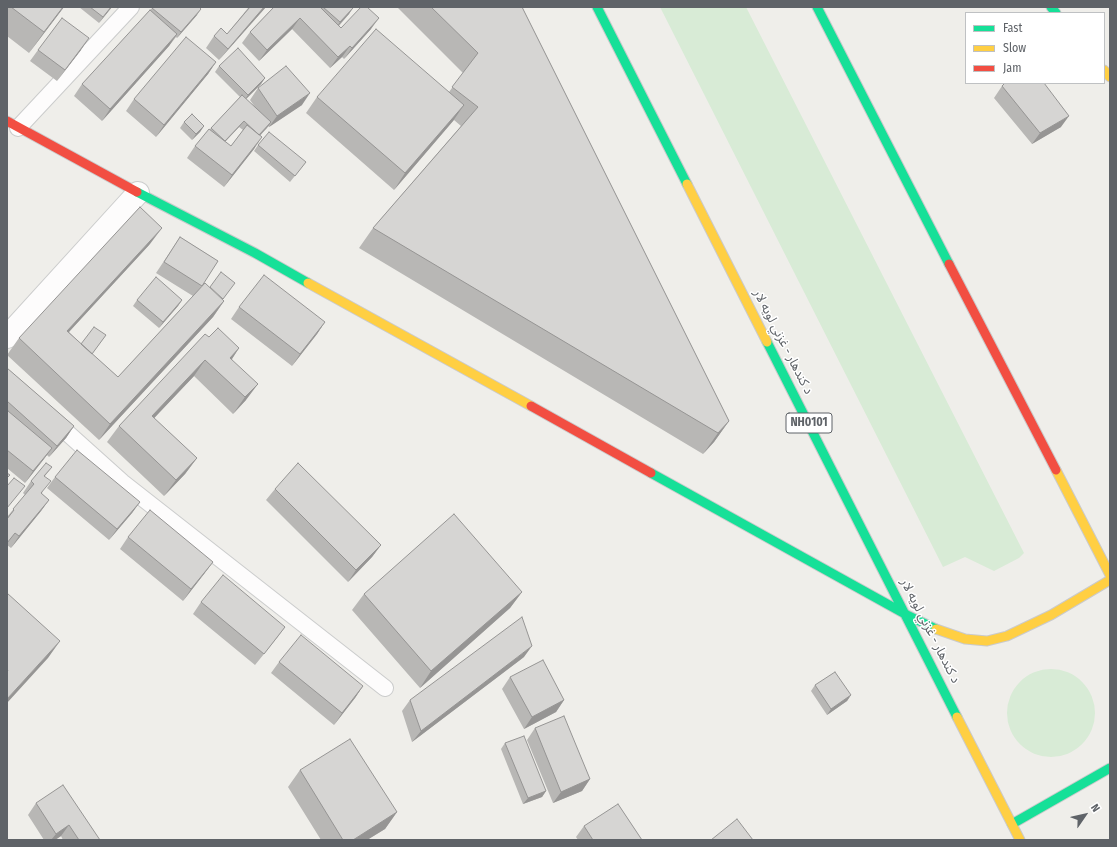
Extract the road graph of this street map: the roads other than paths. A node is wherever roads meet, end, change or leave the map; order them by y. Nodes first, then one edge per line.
1 (131, 7) edge
2 (597, 7) edge
3 (817, 7) edge
4 (13, 125) edge
5 (138, 193) junction
6 (7, 337) edge
7 (42, 410) edge
8 (1110, 575) edge
9 (1110, 580) edge
10 (907, 615) junction
11 (385, 688) dead end
12 (1110, 768) edge
13 (1012, 824) junction
14 (1020, 840) edge

1 - 4 lane
2 - 10 main road, د کندهار - غزني لويه لار / NH0101
3 - 8 main road
4 - 5 main road
5 - 6 street
5 - 10 main road
7 - 11 lane
9 - 10 main road
10 - 13 main road, د کندهار - غزني لويه لار / NH0101
12 - 13 main road
13 - 14 main road, د کندهار - غزني لويه لار / NH0101

